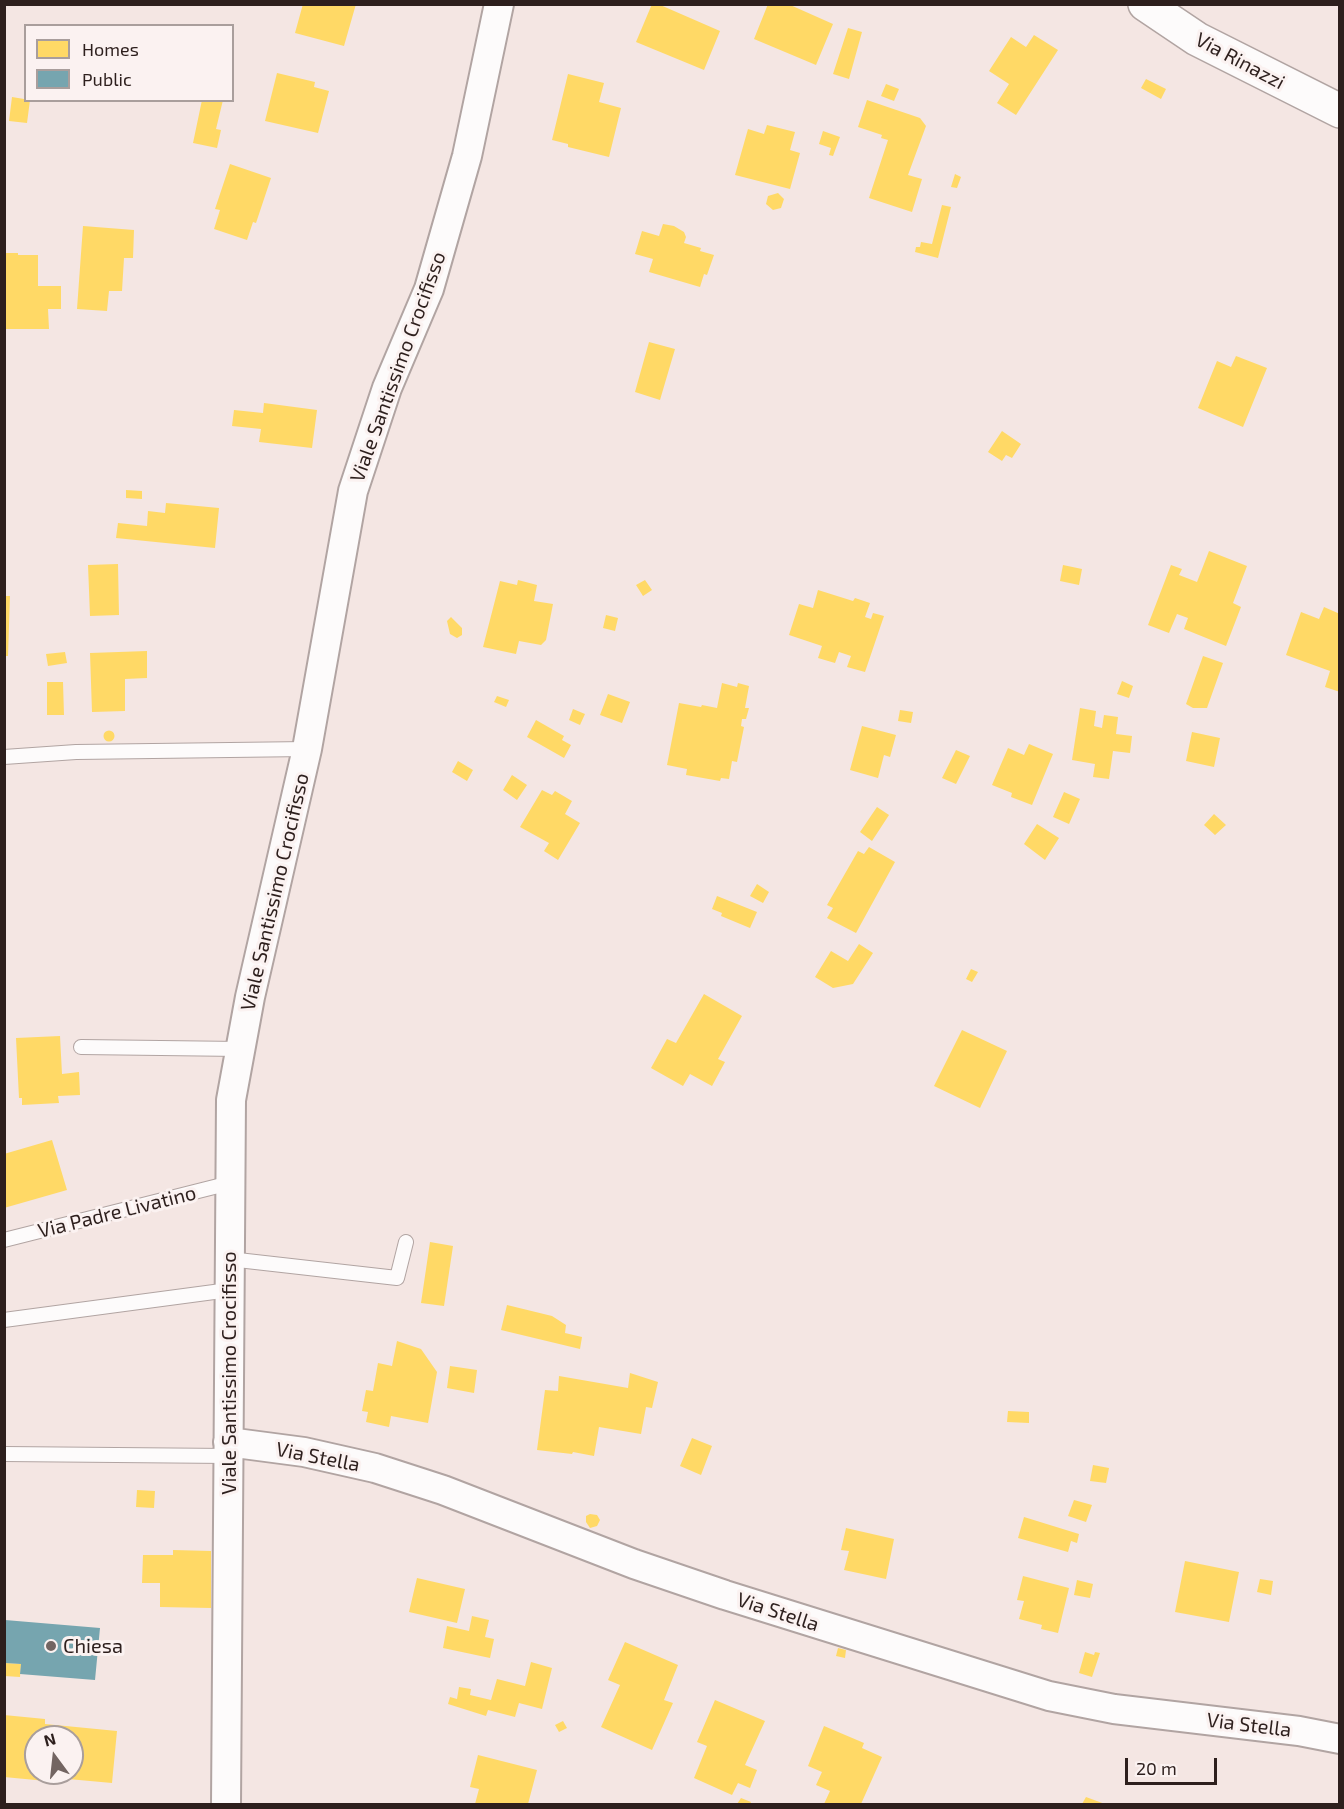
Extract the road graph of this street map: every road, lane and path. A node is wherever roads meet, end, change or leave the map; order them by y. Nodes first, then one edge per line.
1 (499, 4) edge
2 (1145, 4) edge
3 (1340, 111) edge
4 (307, 749) junction
5 (4, 757) edge
6 (81, 1047) dead end
7 (240, 1049) junction
8 (230, 1184) junction
9 (4, 1240) edge
10 (406, 1242) dead end
11 (230, 1259) junction
12 (229, 1290) junction
13 (4, 1320) edge
14 (228, 1449) junction
15 (4, 1454) edge
16 (1340, 1739) edge
17 (226, 1804) edge

1 - 4 street, Viale Santissimo Crocifisso
2 - 3 street, Via Rinazzi
4 - 5 lane
4 - 7 street, Viale Santissimo Crocifisso
6 - 7 lane
7 - 8 street, Viale Santissimo Crocifisso
8 - 9 lane, Via Padre Livatino
8 - 11 street, Viale Santissimo Crocifisso
10 - 11 lane
11 - 12 street, Viale Santissimo Crocifisso
12 - 13 lane
12 - 14 street, Viale Santissimo Crocifisso
14 - 15 lane
14 - 16 street, Via Stella
14 - 17 street, Viale Santissimo Crocifisso

